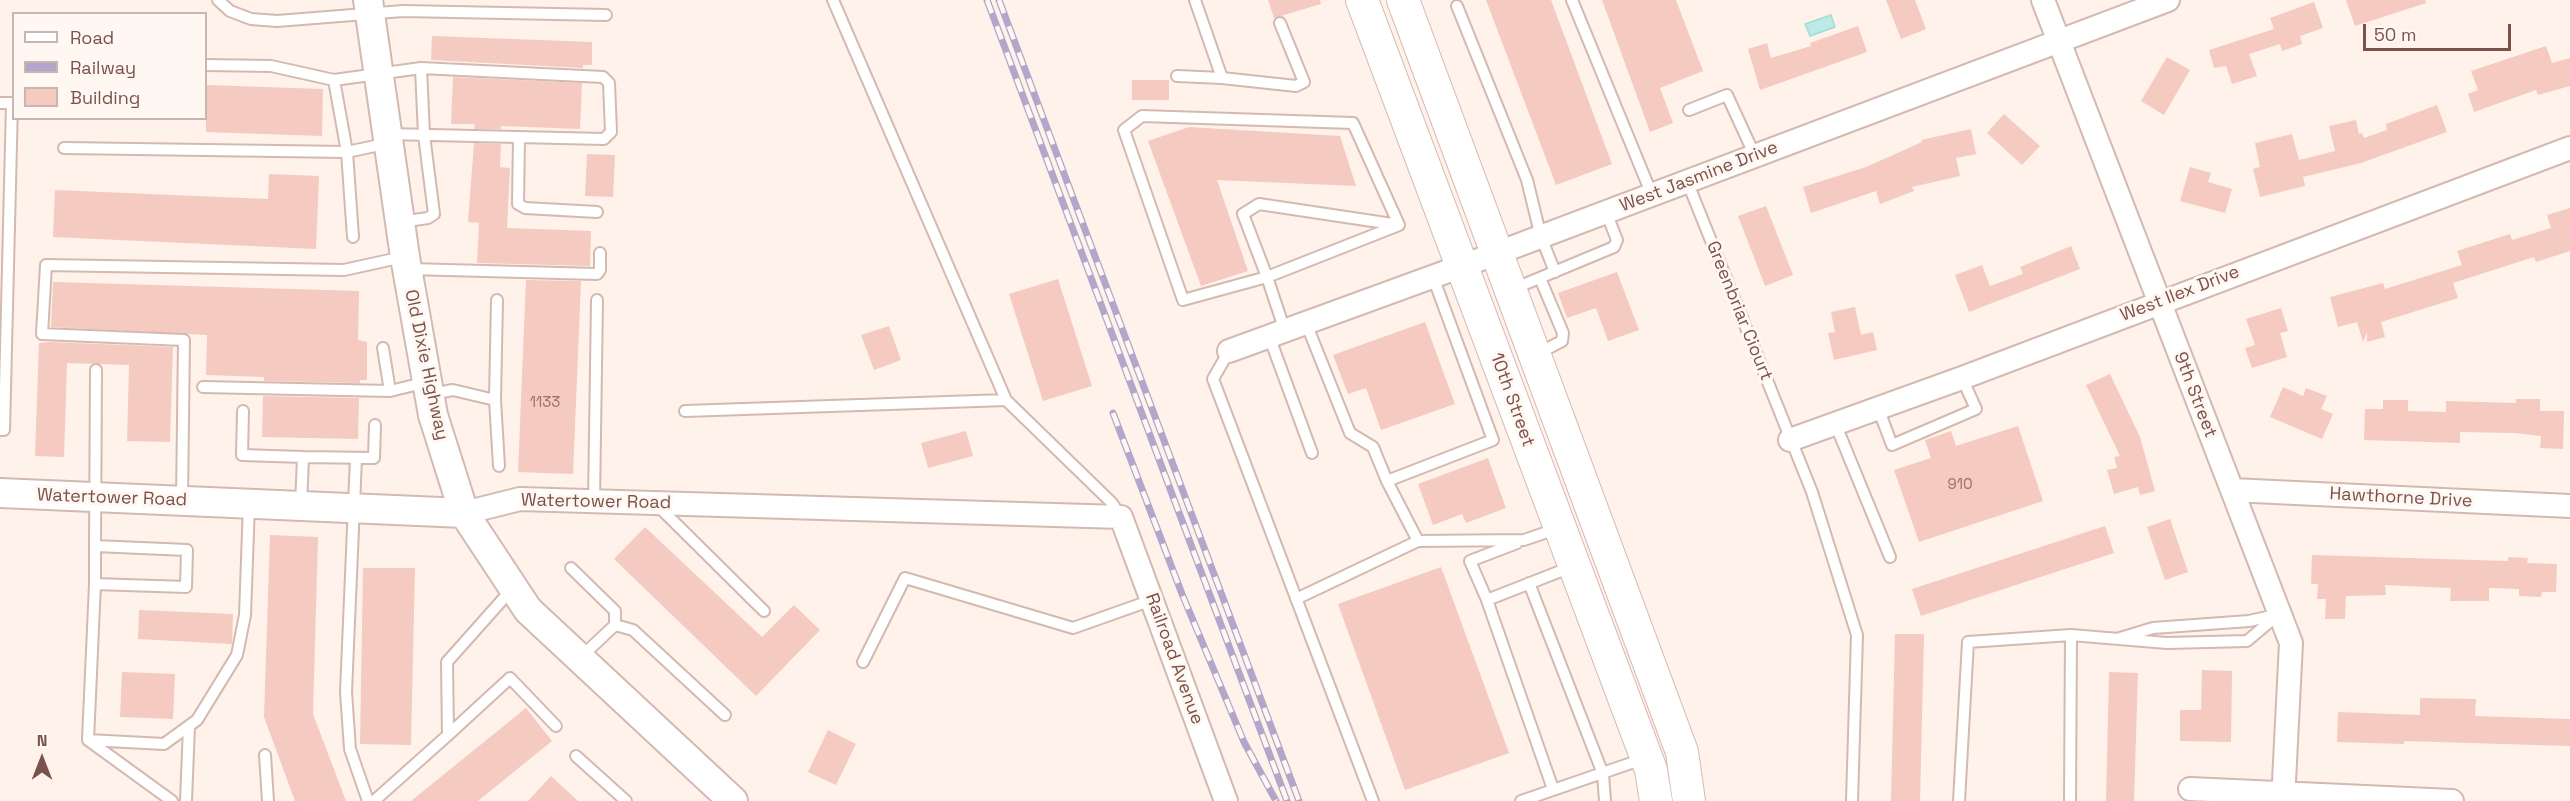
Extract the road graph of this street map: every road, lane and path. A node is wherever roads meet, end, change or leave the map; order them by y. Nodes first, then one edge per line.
1 (218, 0) edge
2 (833, 0) edge
3 (1195, 0) edge
4 (1362, 0) edge
5 (1403, 0) edge
6 (1572, 0) edge
7 (2043, 0) edge
8 (2168, 0) edge
9 (1457, 6) dead end
10 (369, 7) edge
11 (606, 15) dead end
12 (1280, 23) dead end
13 (2059, 41) junction
14 (207, 65) edge
15 (421, 68) junction
16 (379, 75) junction
17 (1177, 76) dead end
18 (1222, 78) junction
19 (334, 80) junction
20 (0, 103) edge
21 (1689, 110) dead end
22 (424, 135) junction
23 (519, 137) junction
24 (388, 139) junction
25 (64, 148) dead end
26 (2570, 148) edge
27 (347, 152) junction
28 (1755, 156) junction
29 (1688, 182) junction
30 (1652, 195) junction
31 (597, 212) dead end
32 (1606, 212) junction
33 (400, 222) junction
34 (1399, 225) junction
35 (353, 237) dead end
36 (1541, 237) junction
37 (600, 253) dead end
38 (1495, 255) junction
39 (406, 263) junction
40 (1462, 266) junction
41 (1555, 272) junction
42 (1267, 277) junction
43 (1433, 277) junction
44 (1540, 278) junction
45 (1509, 291) junction
46 (496, 300) dead end
47 (597, 300) dead end
48 (2159, 302) junction
49 (1306, 323) junction
50 (1277, 334) junction
51 (384, 348) dead end
52 (1229, 351) joint
53 (1534, 356) junction
54 (96, 369) dead end
55 (1962, 378) junction
56 (203, 387) dead end
57 (428, 388) junction
58 (390, 391) junction
59 (495, 400) junction
60 (1005, 400) junction
61 (1878, 408) junction
62 (243, 411) dead end
63 (685, 411) dead end
64 (1834, 423) junction
65 (375, 425) dead end
66 (0, 430) edge
67 (1790, 440) junction
68 (1312, 453) dead end
69 (303, 457) junction
70 (356, 458) junction
71 (500, 466) dead end
72 (1387, 481) junction
73 (2232, 490) junction
74 (0, 493) edge
75 (95, 497) junction
76 (182, 501) junction
77 (594, 501) junction
78 (655, 503) junction
79 (249, 504) junction
80 (301, 506) junction
81 (2570, 506) edge
82 (354, 508) junction
83 (464, 513) junction
84 (1121, 517) junction
85 (1559, 528) junction
86 (1524, 540) junction
87 (1418, 541) junction
88 (96, 546) junction
89 (1890, 557) dead end
90 (571, 567) dead end
91 (1574, 567) junction
92 (1529, 583) junction
93 (95, 584) junction
94 (513, 587) junction
95 (1296, 599) junction
96 (1152, 600) junction
97 (1487, 600) junction
98 (764, 611) dead end
99 (2280, 614) junction
100 (615, 625) junction
101 (2071, 635) junction
102 (2114, 640) junction
103 (578, 659) junction
104 (863, 662) dead end
105 (725, 715) dead end
106 (189, 726) junction
107 (556, 726) dead end
108 (448, 735) junction
109 (88, 740) junction
110 (266, 755) dead end
111 (576, 756) dead end
112 (1646, 758) junction
113 (1603, 774) junction
114 (1553, 789) junction
115 (2190, 789) dead end
116 (2283, 797) edge
117 (172, 801) edge
118 (186, 801) edge
119 (268, 801) edge
120 (369, 801) edge
121 (374, 801) edge
122 (626, 801) edge
123 (733, 801) edge
124 (1226, 801) edge
125 (1373, 801) edge
126 (1521, 801) edge
127 (1605, 801) edge
128 (1656, 801) edge
129 (1689, 801) edge
130 (1852, 801) edge
131 (1959, 801) edge
132 (2070, 801) edge
133 (2452, 801) edge

1 - 10 lane
2 - 60 lane
3 - 18 lane
4 - 40 main road, 10th Street
5 - 38 main road, 10th Street
6 - 30 lane
7 - 13 street, 9th Street
8 - 13 street, West Jasmine Drive
9 - 36 lane
10 - 11 lane
10 - 16 street, Old Dixie Highway
12 - 18 lane
13 - 28 street, West Jasmine Drive
13 - 48 street, 9th Street
14 - 19 lane
15 - 16 lane
15 - 22 lane
15 - 23 lane
16 - 19 lane
16 - 24 street, Old Dixie Highway
17 - 18 lane
19 - 27 lane
20 - 66 lane
21 - 28 lane
22 - 23 lane
22 - 24 lane
22 - 33 lane
23 - 31 lane
24 - 27 lane
24 - 33 street, Old Dixie Highway
25 - 27 lane
26 - 48 street, West Ilex Drive
27 - 35 lane
28 - 29 street, West Jasmine Drive
29 - 30 street, West Jasmine Drive
29 - 67 lane, Greenbriar Ciourt
30 - 32 street, West Jasmine Drive
32 - 36 street, West Jasmine Drive
32 - 41 lane
33 - 39 street, Old Dixie Highway
34 - 42 lane
34 - 42 lane
34 - 42 lane
36 - 38 street, West Jasmine Drive
36 - 41 lane
37 - 39 lane
38 - 40 street, West Jasmine Drive
38 - 45 main road, 10th Street
39 - 57 street, Old Dixie Highway
39 - 76 lane
40 - 43 street, West Jasmine Drive
40 - 85 main road, 10th Street
41 - 44 lane
42 - 50 lane
43 - 49 street, West Jasmine Drive
43 - 72 lane
44 - 45 lane
44 - 53 lane
45 - 53 main road, 10th Street
46 - 59 lane
47 - 77 lane
48 - 55 street, West Ilex Drive
48 - 73 street, 9th Street
49 - 50 street, West Jasmine Drive
49 - 72 lane
50 - 52 street, West Jasmine Drive
50 - 68 lane
51 - 58 lane
52 - 95 lane
53 - 129 main road, 10th Street
54 - 75 lane
55 - 61 street, West Ilex Drive
55 - 61 lane
56 - 58 lane
57 - 58 lane
57 - 59 lane
57 - 83 street, Old Dixie Highway
59 - 71 lane
60 - 63 lane
60 - 84 lane
61 - 64 street, West Ilex Drive
62 - 69 lane
64 - 67 street, West Ilex Drive
64 - 89 lane
65 - 70 lane
67 - 130 lane, Greenbriar Ciourt
69 - 70 lane
69 - 80 lane
70 - 82 lane
72 - 87 lane
73 - 81 street, Hawthorne Drive
73 - 99 street, 9th Street
74 - 75 street, Watertower Road
75 - 76 street, Watertower Road
75 - 88 lane
76 - 79 street, Watertower Road
77 - 78 street, Watertower Road
77 - 83 street, Watertower Road
78 - 84 street, Watertower Road
78 - 98 lane
79 - 80 street, Watertower Road
79 - 106 lane
80 - 82 street, Watertower Road
82 - 83 street, Watertower Road
82 - 120 lane
83 - 94 street, Old Dixie Highway
84 - 96 street, Railroad Avenue
85 - 86 lane
85 - 91 main road, 10th Street
86 - 87 lane
86 - 97 lane
87 - 95 lane
88 - 93 lane
88 - 93 lane
90 - 100 lane
91 - 92 lane
91 - 112 main road, 10th Street
92 - 97 lane
92 - 113 lane
93 - 109 lane
94 - 103 street, Old Dixie Highway
94 - 108 lane
95 - 125 lane
96 - 104 lane
96 - 124 street, Railroad Avenue
97 - 114 lane
99 - 102 lane
99 - 102 lane
99 - 116 street, 9th Street
100 - 103 lane
100 - 105 lane
101 - 102 lane
101 - 131 lane
101 - 132 lane
103 - 123 street, Old Dixie Highway
106 - 109 lane
106 - 118 lane
107 - 108 lane
108 - 121 lane
109 - 117 lane
110 - 119 lane
111 - 122 lane
112 - 113 lane
112 - 128 main road, 10th Street
113 - 114 lane
113 - 127 lane
114 - 126 lane
115 - 116 street
116 - 133 street

